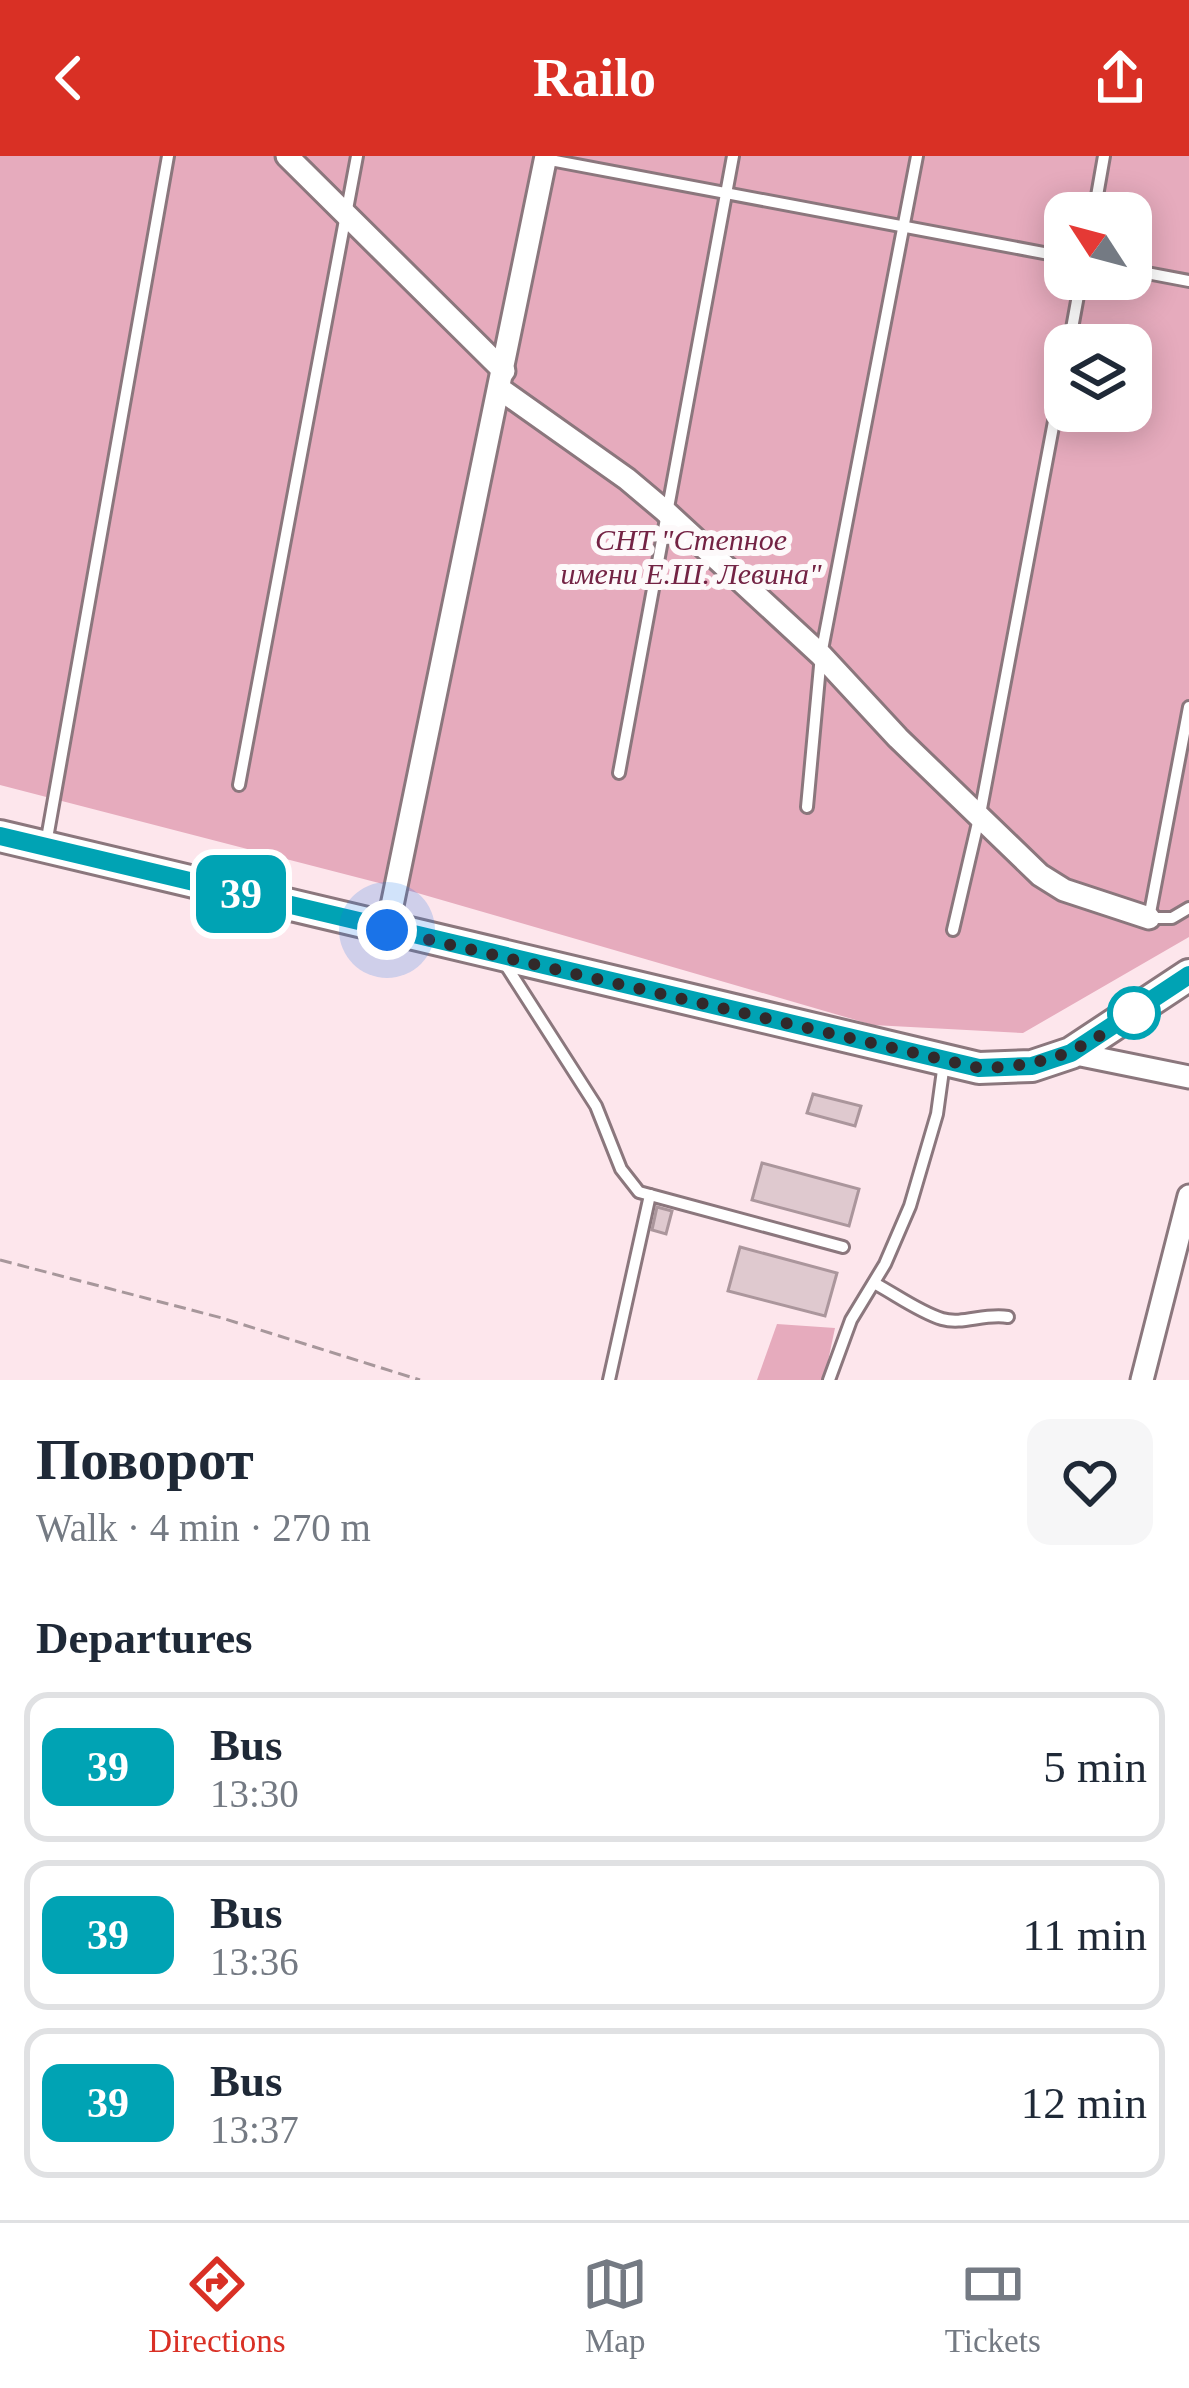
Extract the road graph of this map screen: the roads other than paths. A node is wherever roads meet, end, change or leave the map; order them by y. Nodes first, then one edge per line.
1 (168, 156) edge
2 (287, 156) edge
3 (357, 156) edge
4 (733, 156) edge
5 (917, 156) edge
6 (1104, 156) edge
7 (546, 157) edge
8 (1098, 192) edge
9 (725, 193) junction
10 (346, 215) junction
11 (903, 226) junction
12 (1044, 253) edge
13 (1152, 274) edge
14 (1189, 281) edge
15 (502, 380) junction
16 (1052, 432) edge
17 (664, 512) junction
18 (821, 655) junction
19 (1189, 707) edge
20 (619, 773) dead end
21 (239, 785) dead end
22 (806, 807) dead end
23 (980, 814) junction
24 (0, 836) edge
25 (45, 847) junction
26 (1189, 908) edge
27 (1149, 918) junction
28 (387, 930) junction
29 (952, 930) dead end
30 (500, 956) junction
31 (1189, 975) edge
32 (1071, 1053) junction
33 (945, 1060) junction
34 (1189, 1077) edge
35 (650, 1196) junction
36 (1189, 1196) edge
37 (843, 1247) dead end
38 (874, 1283) junction
39 (1008, 1317) dead end
40 (609, 1380) edge
41 (830, 1380) edge
42 (1142, 1380) edge

1 - 25 lane
2 - 10 street
3 - 10 lane
4 - 9 lane
5 - 11 lane
6 - 8 lane
7 - 9 lane
7 - 15 street
9 - 11 lane
9 - 17 lane
10 - 15 street
10 - 21 lane
11 - 12 lane
11 - 18 lane
13 - 14 lane
15 - 17 street
15 - 28 street
16 - 23 lane
17 - 18 street
17 - 20 lane
18 - 22 lane
18 - 23 street
19 - 27 lane
23 - 27 street
23 - 29 lane
24 - 25 street
25 - 28 street
26 - 27 lane
28 - 30 street
30 - 33 street
30 - 35 lane
31 - 32 street
32 - 33 street
32 - 34 street
33 - 38 lane
35 - 37 lane
35 - 40 lane
36 - 42 street
38 - 39 lane
38 - 41 lane

